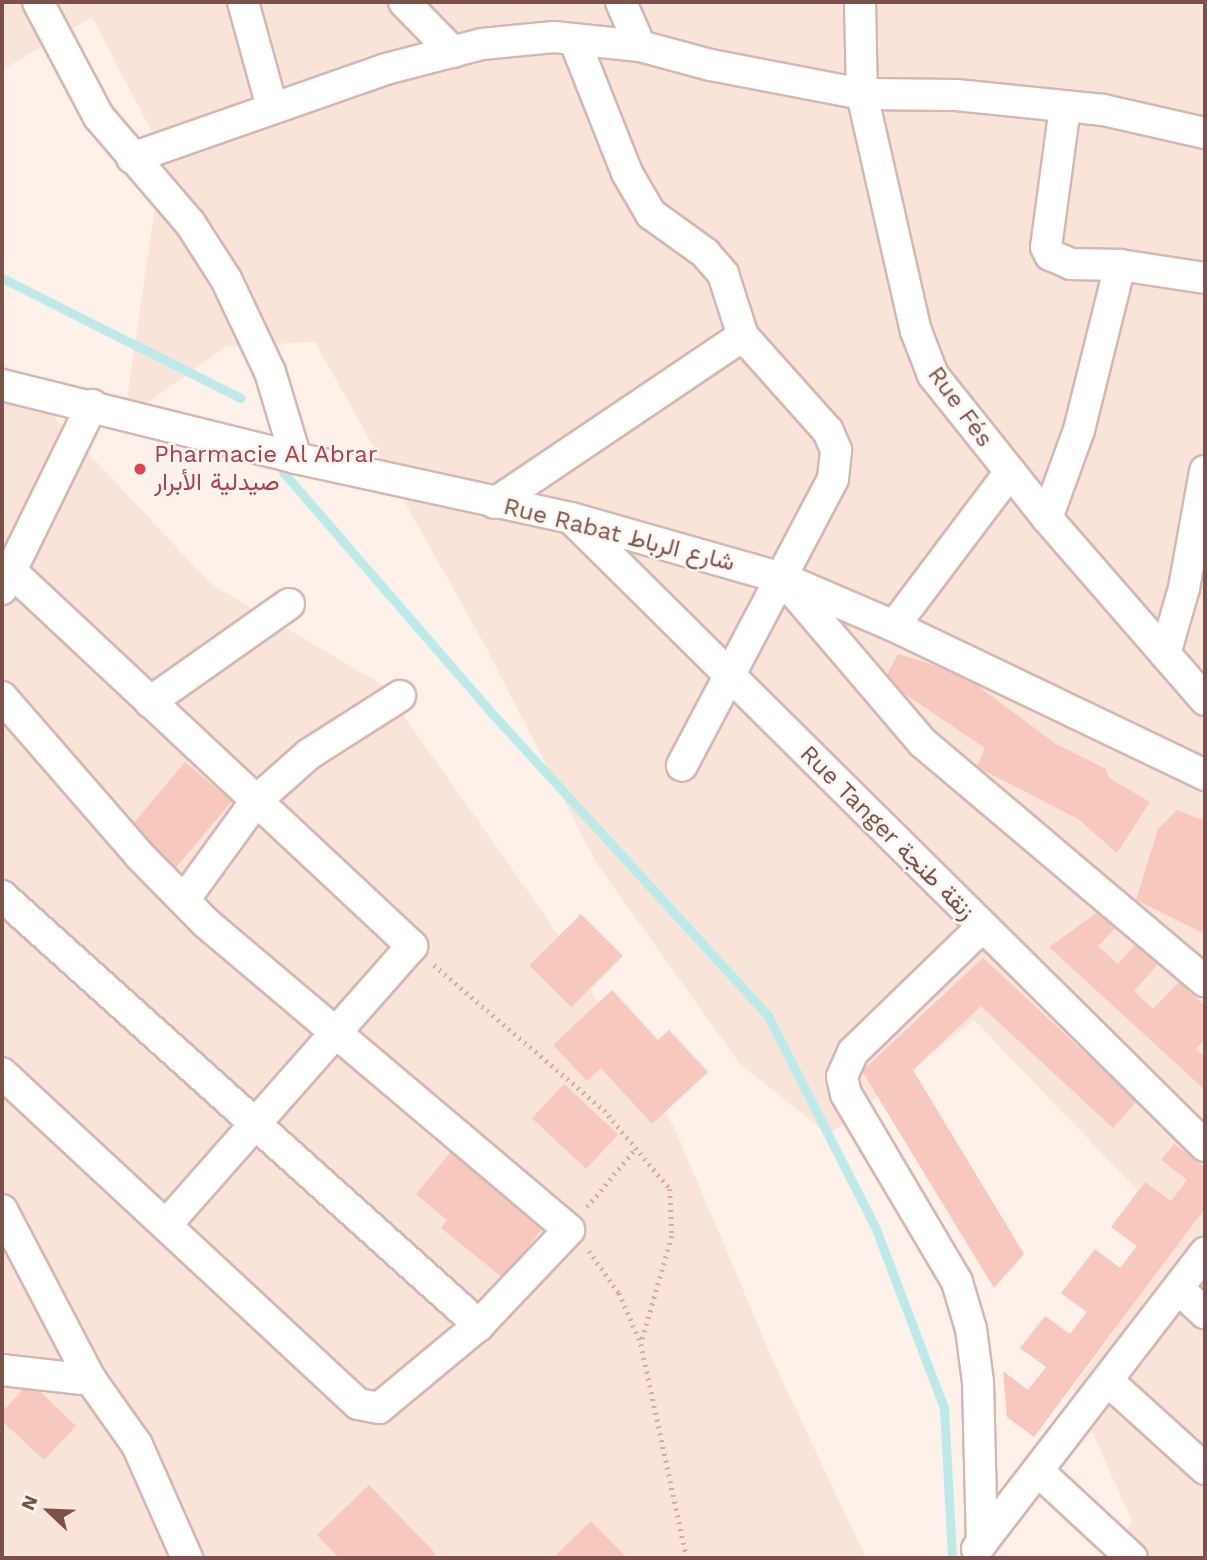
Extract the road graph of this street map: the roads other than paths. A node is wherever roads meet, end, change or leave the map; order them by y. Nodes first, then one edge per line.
1 (38, 2) edge
2 (243, 2) edge
3 (404, 2) edge
4 (621, 2) edge
5 (860, 2) edge
6 (574, 39) junction
7 (640, 46) junction
8 (453, 52) junction
9 (862, 94) junction
10 (272, 107) junction
11 (1065, 107) junction
12 (1205, 132) edge
13 (132, 158) junction
14 (1121, 265) junction
15 (1205, 278) edge
16 (743, 336) junction
17 (2, 385) edge
18 (92, 405) junction
19 (296, 458) junction
20 (1205, 471) edge
21 (1010, 472) junction
22 (495, 503) junction
23 (571, 518) junction
24 (1047, 518) junction
25 (782, 578) junction
26 (7, 581) edge
27 (289, 604) dead end
28 (894, 626) junction
29 (1165, 654) junction
30 (731, 674) junction
31 (400, 696) dead end
32 (2, 697) edge
33 (1205, 700) edge
34 (150, 702) junction
35 (682, 766) dead end
36 (1205, 775) edge
37 (256, 801) junction
38 (2, 896) edge
39 (184, 900) junction
40 (981, 928) junction
41 (1205, 981) edge
42 (336, 1035) junction
43 (2, 1073) edge
44 (256, 1127) junction
45 (1205, 1146) edge
46 (2, 1210) edge
47 (167, 1224) junction
48 (1205, 1253) edge
49 (1180, 1290) junction
50 (1205, 1313) edge
51 (479, 1325) junction
52 (2, 1370) edge
53 (91, 1380) junction
54 (1108, 1381) junction
55 (1205, 1469) edge
56 (1038, 1471) junction
57 (975, 1552) edge
58 (187, 1558) edge
59 (1132, 1558) edge

1 - 13 street
2 - 10 street
3 - 8 street
4 - 7 street
5 - 9 street, Rue Fés
6 - 7 street
6 - 8 street
6 - 16 street
7 - 9 street
8 - 10 street
9 - 11 street
9 - 21 street, Rue Fés
10 - 13 street
11 - 12 street
11 - 14 street
13 - 19 street
14 - 15 street
14 - 24 street
16 - 22 street
16 - 25 street
17 - 18 street, Rue Rabat شارع الرباط
18 - 19 street, Rue Rabat شارع الرباط
18 - 26 street
19 - 22 street, Rue Rabat شارع الرباط
20 - 29 street
21 - 24 street, Rue Fés
21 - 28 street
22 - 23 street, Rue Rabat شارع الرباط
23 - 25 street, Rue Rabat شارع الرباط
23 - 30 street, Rue Tanger زنقة طنجة
24 - 29 street, Rue Fés
25 - 28 street, Rue Rabat شارع الرباط
25 - 30 street
25 - 41 street
26 - 34 street
27 - 34 street
28 - 36 street, Rue Rabat شارع الرباط
29 - 33 street, Rue Fés
30 - 35 street
30 - 40 street, Rue Tanger زنقة طنجة
31 - 37 street
32 - 39 street
34 - 37 street
37 - 39 street
37 - 42 street
38 - 44 street
39 - 42 street
40 - 45 street, Rue Tanger زنقة طنجة
40 - 57 street
42 - 44 street
42 - 51 street
43 - 47 street
44 - 47 street
44 - 51 street
46 - 53 street
47 - 51 street
48 - 49 street
49 - 50 street
49 - 54 street
52 - 53 street
53 - 58 street
54 - 55 street
54 - 56 street
56 - 57 street
56 - 59 street

